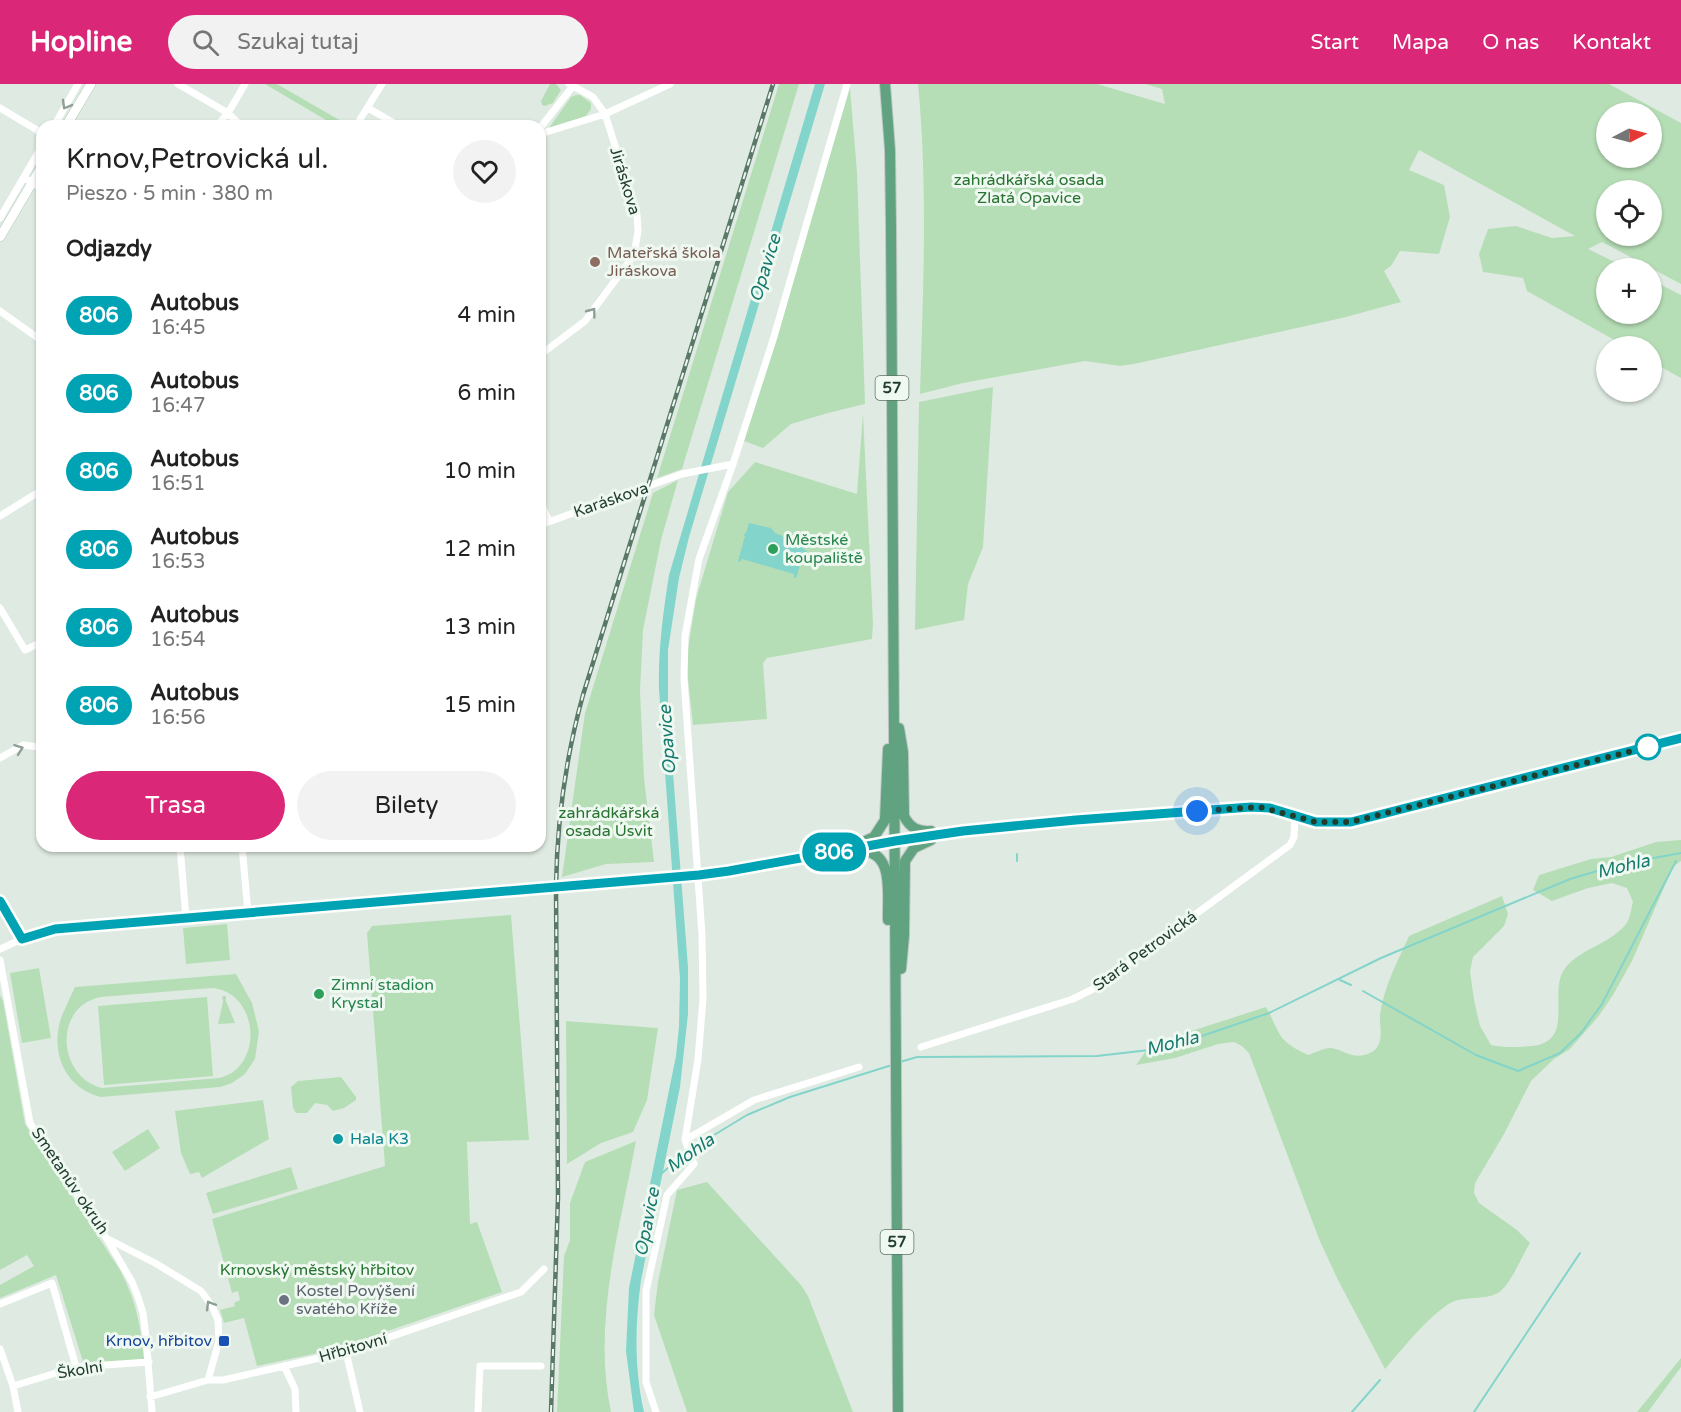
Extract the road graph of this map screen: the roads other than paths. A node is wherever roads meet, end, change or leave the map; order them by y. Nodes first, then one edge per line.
1 (78, 84) edge
2 (91, 84) edge
3 (178, 84) edge
4 (245, 84) edge
5 (382, 84) edge
6 (670, 84) edge
7 (847, 84) edge
8 (885, 84) edge
9 (571, 85) edge
10 (0, 108) edge
11 (368, 108) junction
12 (228, 113) junction
13 (605, 114) junction
14 (57, 120) edge
15 (70, 120) edge
16 (222, 120) edge
17 (235, 120) edge
18 (361, 120) edge
19 (389, 120) edge
20 (546, 120) edge
21 (36, 129) edge
22 (546, 132) edge
23 (36, 161) edge
24 (36, 172) edge
25 (28, 180) junction
26 (36, 185) edge
27 (0, 218) edge
28 (0, 237) edge
29 (0, 311) edge
30 (36, 337) edge
31 (546, 351) edge
32 (733, 464) junction
33 (36, 494) edge
34 (546, 514) edge
35 (0, 516) edge
36 (549, 521) junction
37 (546, 522) edge
38 (0, 608) edge
39 (36, 645) edge
40 (894, 692) junction
41 (1681, 738) edge
42 (36, 749) edge
43 (0, 758) edge
44 (1295, 816) junction
45 (963, 831) junction
46 (895, 841) junction
47 (180, 852) edge
48 (243, 852) edge
49 (826, 853) junction
50 (697, 875) junction
51 (0, 901) edge
52 (248, 913) junction
53 (186, 918) junction
54 (22, 939) junction
55 (0, 949) edge
56 (0, 960) edge
57 (895, 1007) junction
58 (921, 1047) dead end
59 (859, 1067) dead end
60 (686, 1143) junction
61 (107, 1239) junction
62 (544, 1269) dead end
63 (0, 1304) edge
64 (0, 1349) edge
65 (346, 1352) junction
66 (149, 1362) junction
67 (284, 1366) junction
68 (541, 1366) dead end
69 (76, 1367) junction
70 (208, 1380) junction
71 (13, 1386) junction
72 (150, 1397) junction
73 (18, 1412) edge
74 (152, 1412) edge
75 (296, 1412) edge
76 (360, 1412) edge
77 (478, 1412) edge
78 (656, 1412) edge
79 (898, 1412) edge

1 -> 14 street
2 - 15 main road
3 - 12 street
4 - 12 street
5 - 11 street
6 - 13 street
7 - 32 street
8 - 40 main road, 57
9 - 13 street
9 - 20 street
10 - 21 street
11 - 18 street
11 - 19 street
12 - 16 street
12 - 17 street
13 - 22 street
31 -> 13 street, Jiráskova
23 - 25 street
24 - 25 main road
25 - 26 street
25 - 27 street
25 - 28 main road
29 - 30 street
32 - 36 street, Karáskova
32 - 50 street
33 - 35 street
34 - 36 street
36 - 37 street, Karáskova
38 - 39 street
40 - 45 main road
40 - 46 main road, 57
40 - 49 main road
41 - 44 main road
43 -> 42 street
44 - 45 main road
44 - 58 street, Stará Petrovická
45 - 46 main road
45 - 57 main road
46 - 49 main road
46 - 57 main road, 57
47 - 53 street
48 - 52 street
49 - 50 main road
49 - 57 main road
50 - 52 main road
50 - 60 street
51 - 54 main road
52 - 53 main road
53 - 54 main road
54 - 55 street
56 - 61 street, Smetanův okruh
57 - 79 main road, 57
59 - 60 street
60 - 78 street
61 - 66 street
70 -> 61 street, Smetanův okruh
62 - 65 street, Hřbitovní
63 - 69 street
64 - 71 street
65 - 67 street, Hřbitovní
65 - 76 street
66 - 69 street, Školní
66 - 72 street
67 - 70 street, Hřbitovní
67 - 75 street
68 - 77 street
69 - 71 street, Školní
70 - 72 street, Hřbitovní
71 - 73 street
72 - 74 street

